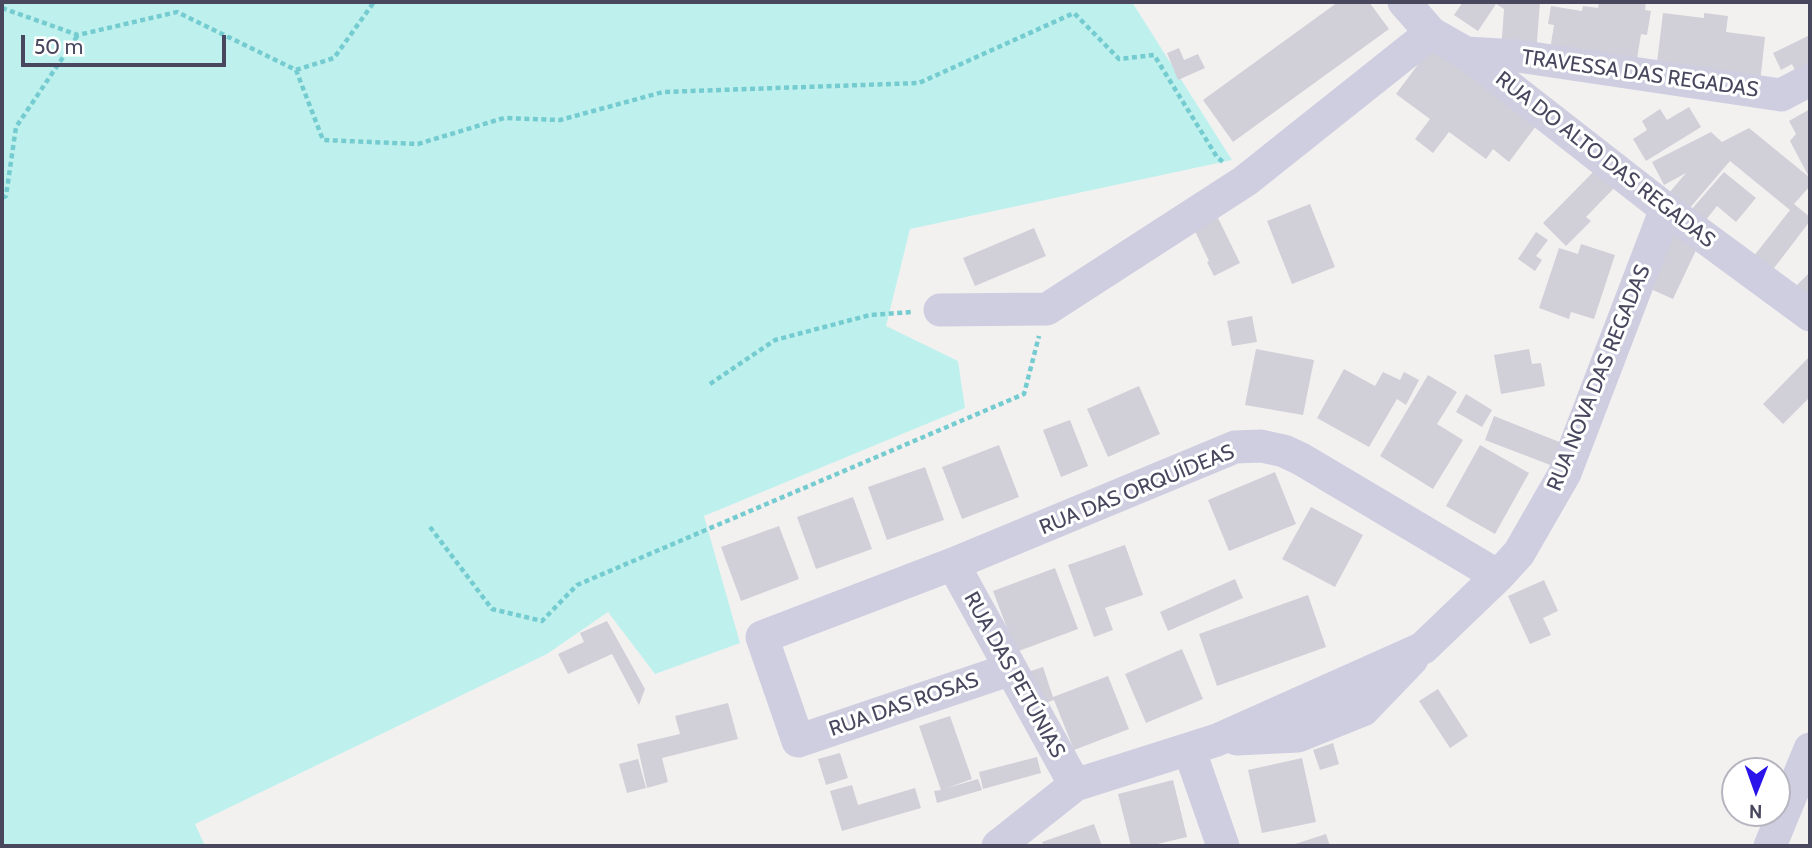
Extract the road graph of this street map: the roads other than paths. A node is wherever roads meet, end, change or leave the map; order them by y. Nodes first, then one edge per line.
1 (1404, 2) edge
2 (1431, 33) junction
3 (1466, 53) junction
4 (1810, 80) edge
5 (1666, 209) junction
6 (940, 310) road end
7 (1810, 315) edge
8 (953, 565) junction
9 (1498, 576) junction
10 (1011, 669) junction
11 (798, 741) joint
12 (1203, 744) junction
13 (1810, 749) edge
14 (1074, 785) junction
15 (998, 846) edge
16 (1223, 846) edge
17 (1770, 846) edge

1 - 2 street, RUA DO ALTO DAS REGADAS
2 - 3 street, RUA DO ALTO DAS REGADAS
2 - 6 street
3 - 4 street, TRAVESSA DAS REGADAS
3 - 5 street, RUA DO ALTO DAS REGADAS
5 - 7 street, RUA DO ALTO DAS REGADAS
5 - 9 street, RUA NOVA DAS REGADAS
8 - 9 street, RUA DAS ORQUÍDEAS
8 - 10 street, RUA DAS PETÚNIAS
8 - 11 street, RUA DAS ORQUÍDEAS
9 - 12 street, RUA NOVA DAS REGADAS
10 - 11 street, RUA DAS ROSAS
10 - 14 street, RUA DAS PETÚNIAS
12 - 14 street, RUA NOVA DAS REGADAS
12 - 16 street
13 - 17 street
14 - 15 street

